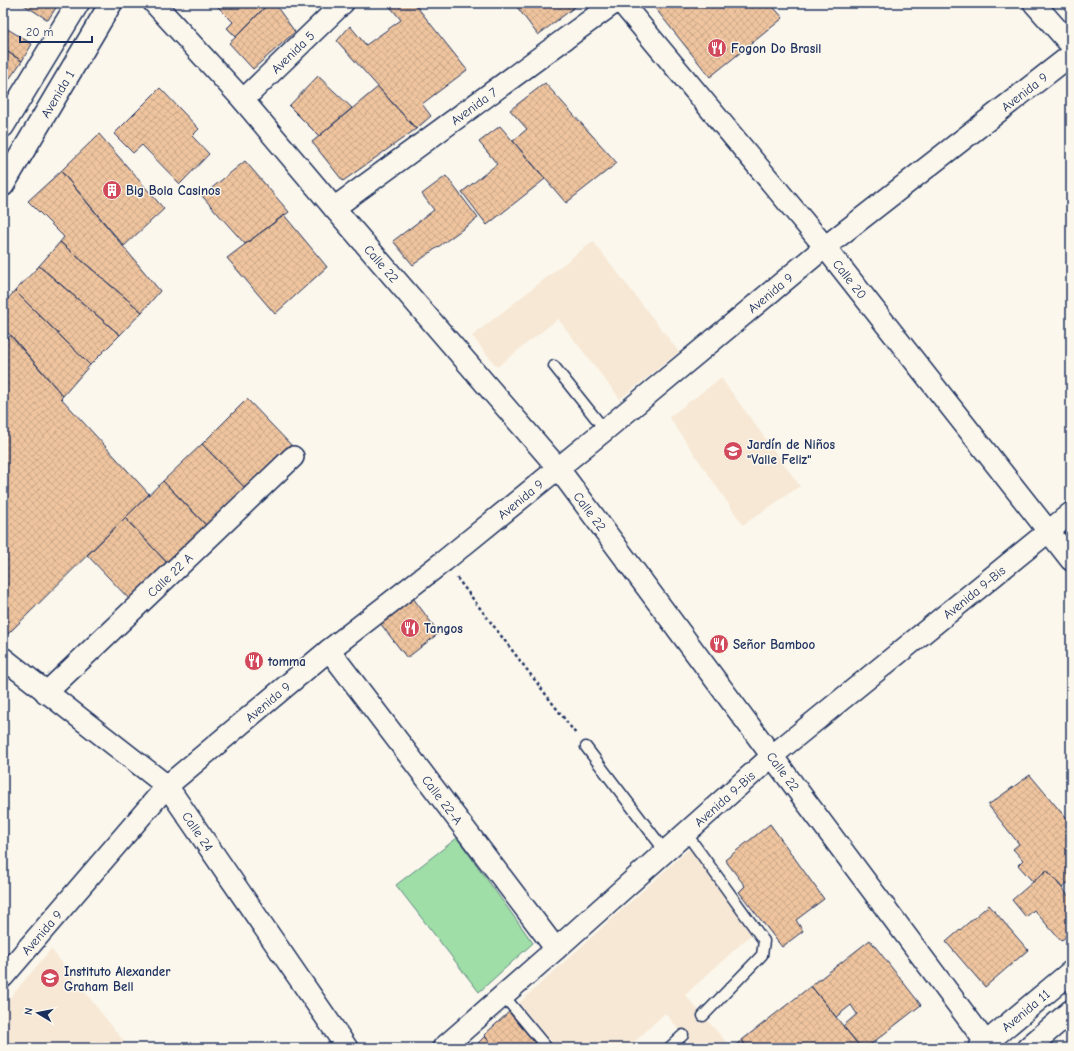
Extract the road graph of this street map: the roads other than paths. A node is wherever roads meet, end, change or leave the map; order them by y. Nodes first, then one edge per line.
1 (78, 3) edge
2 (111, 3) edge
3 (154, 3) edge
4 (343, 3) edge
5 (614, 3) edge
6 (622, 3) edge
7 (1034, 3) edge
8 (1071, 45) edge
9 (1071, 54) edge
10 (243, 100) junction
11 (3, 126) edge
12 (3, 185) edge
13 (334, 208) junction
14 (825, 247) junction
15 (554, 366) dead end
16 (605, 430) junction
17 (293, 457) dead end
18 (558, 468) junction
19 (1071, 513) edge
20 (1048, 531) junction
21 (1071, 560) edge
22 (329, 650) junction
23 (3, 658) edge
24 (46, 693) junction
25 (586, 747) road end
26 (772, 756) junction
27 (167, 786) junction
28 (686, 833) junction
29 (665, 851) junction
30 (556, 949) junction
31 (1071, 972) edge
32 (3, 977) edge
33 (503, 995) junction
34 (1071, 1011) edge
35 (703, 1016) dead end
36 (683, 1035) dead end
37 (985, 1046) edge
38 (347, 1048) edge
39 (443, 1048) edge
40 (547, 1048) edge
41 (669, 1048) edge
42 (1028, 1048) edge

1 - 11 main road
2 - 12 main road, Avenida 1
3 - 10 street, Calle 22
4 - 10 street, Avenida 5
5 - 13 street, Avenida 7
6 - 14 street, Calle 20
7 - 8 street
9 - 14 street, Avenida 9
10 - 13 street, Calle 22
13 - 18 street, Calle 22
14 - 16 street, Avenida 9
14 - 20 street, Calle 20
15 - 16 lane
16 - 18 street, Avenida 9
17 - 24 street, Calle 22 A
18 - 22 street, Avenida 9
18 - 26 street, Calle 22
19 - 20 street, Avenida 9-Bis
20 - 21 street, Calle 20
20 - 26 street, Avenida 9-Bis
22 - 27 street, Avenida 9
22 - 30 street, Calle 22-A
23 - 24 street, Calle 24
24 - 27 street, Calle 24
25 - 29 lane
26 - 28 street, Avenida 9-Bis
26 - 37 street, Calle 22
27 - 32 street, Avenida 9
27 - 38 street, Calle 24
28 - 29 street, Avenida 9-Bis
28 - 35 lane
29 - 30 street, Avenida 9-Bis
30 - 33 street, Avenida 9-Bis
31 - 37 main road, Avenida 11
33 - 39 street, Avenida 9-Bis
33 - 40 lane
34 - 42 main road
36 - 41 lane

